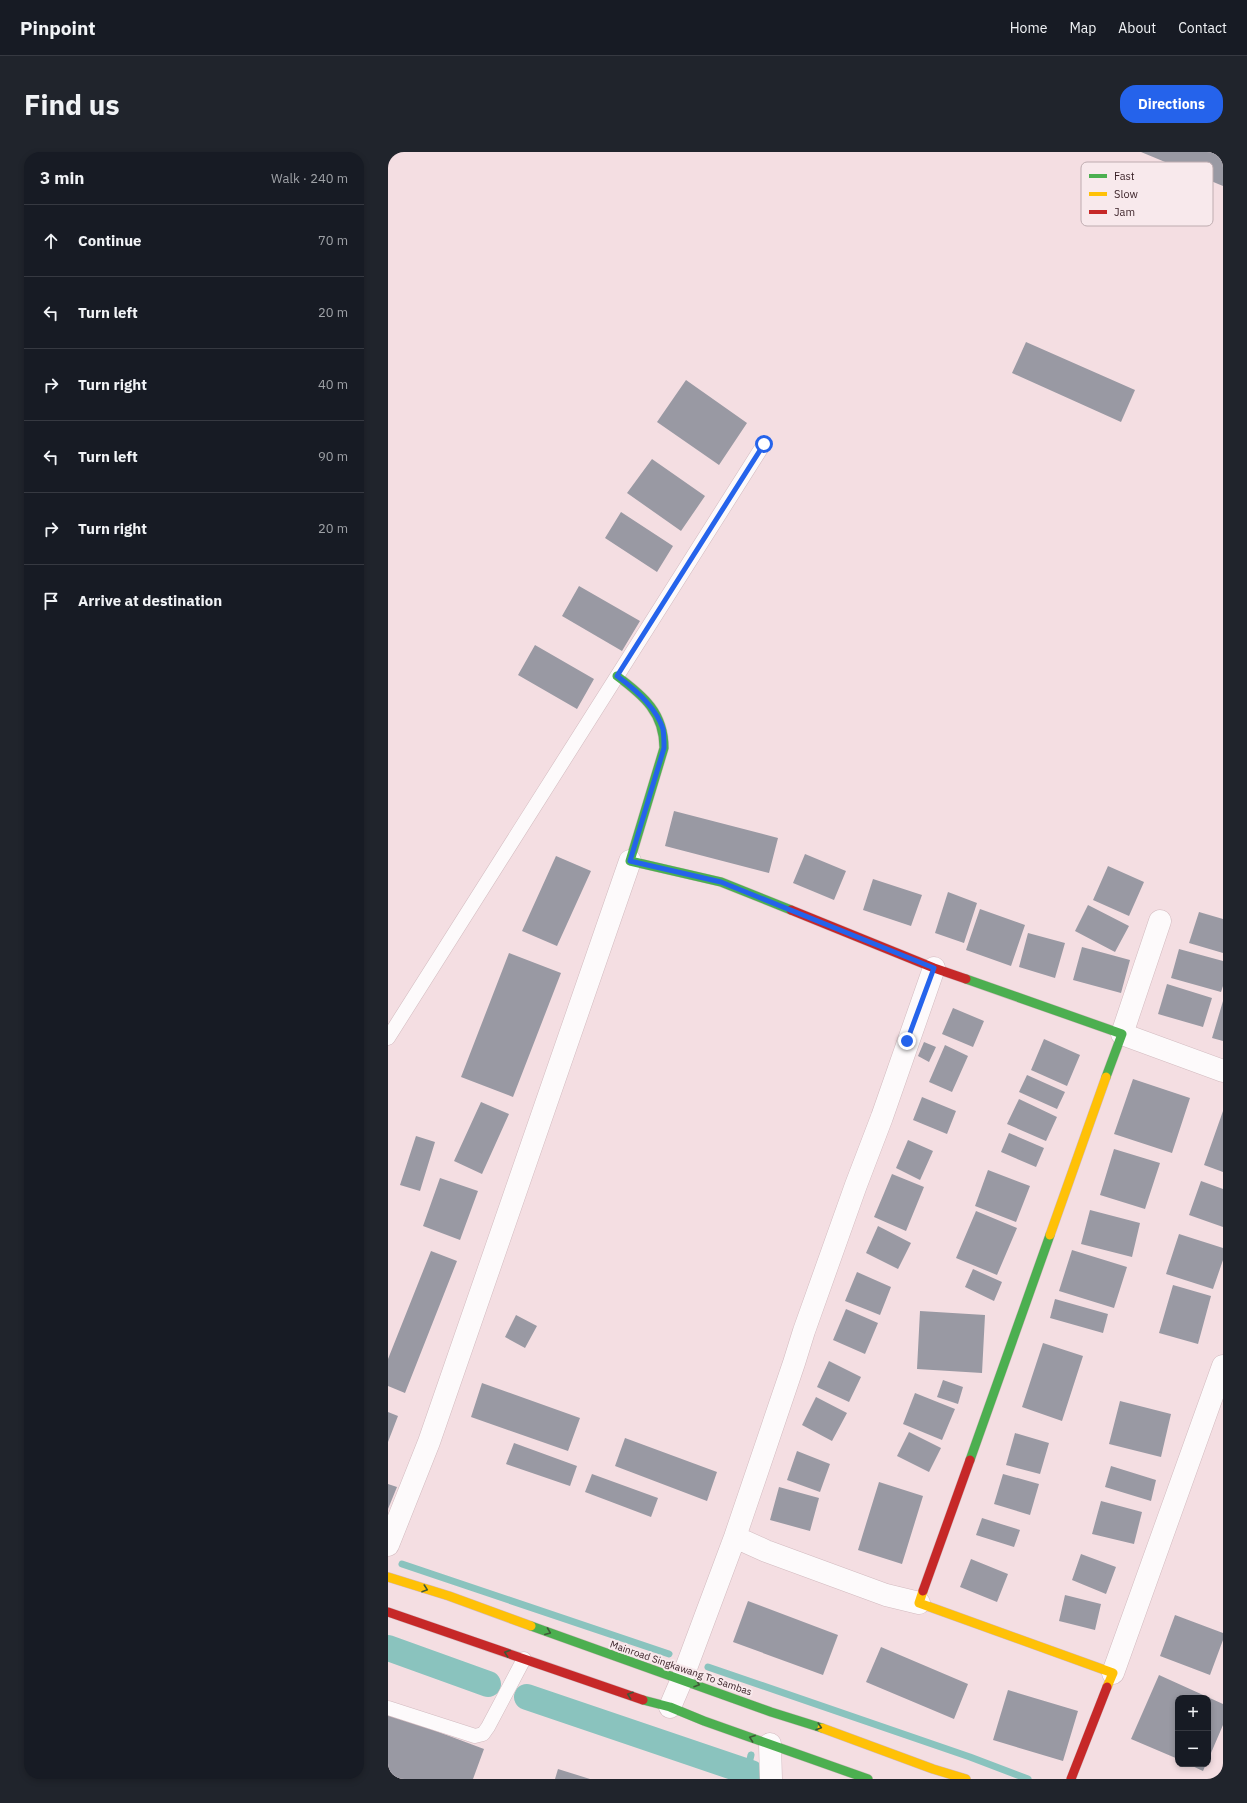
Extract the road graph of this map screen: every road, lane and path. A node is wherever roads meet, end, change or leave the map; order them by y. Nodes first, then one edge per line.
1 (764, 444) dead end
2 (617, 676) junction
3 (630, 861) junction
4 (1160, 921) dead end
5 (934, 968) junction
6 (1122, 1034) junction
7 (388, 1038) edge
8 (1223, 1071) edge
9 (1223, 1366) edge
10 (735, 1537) junction
11 (388, 1545) edge
12 (388, 1577) edge
13 (918, 1603) junction
14 (388, 1612) edge
15 (524, 1659) junction
16 (1113, 1673) junction
17 (682, 1679) junction
18 (670, 1707) junction
19 (388, 1708) edge
20 (770, 1744) junction
21 (771, 1779) edge
22 (868, 1779) edge
23 (966, 1779) edge
24 (1071, 1779) edge

1 - 2 lane
2 - 3 main road
2 - 7 lane
3 - 5 main road
3 - 11 street
4 - 6 street
5 - 6 main road
5 - 10 street
6 - 8 street
6 - 13 main road
9 - 16 street
10 - 13 street
10 - 17 street
12 -> 17 main road, Mainroad Singkawang To Sambas
13 - 16 main road
15 -> 14 main road
18 -> 15 main road
15 - 19 lane
16 - 24 main road
17 - 18 street
17 -> 23 main road, Mainroad Singkawang To Sambas
20 -> 18 main road
20 - 21 street
20 - 22 main road

